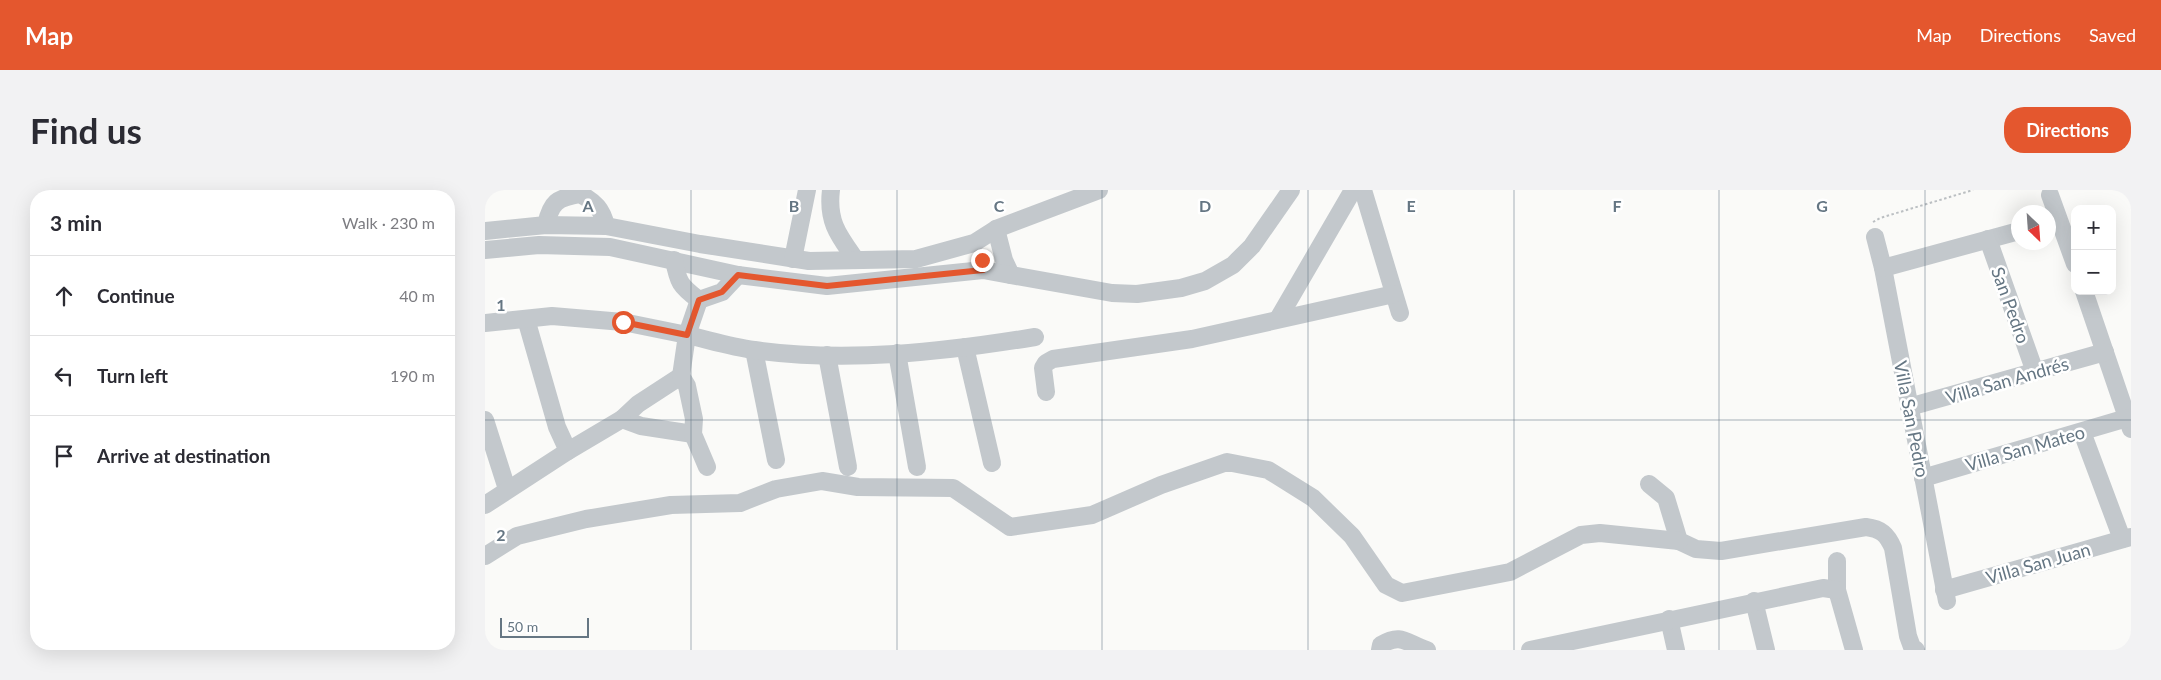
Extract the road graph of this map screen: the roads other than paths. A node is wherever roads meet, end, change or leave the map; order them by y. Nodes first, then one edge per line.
1 (807, 190) edge
2 (831, 190) edge
3 (1099, 190) edge
4 (1291, 190) edge
5 (1353, 190) edge
6 (1363, 190) edge
7 (580, 192) edge
8 (2050, 195) dead end
9 (2052, 205) edge
10 (546, 225) junction
11 (2056, 225) edge
12 (606, 226) junction
13 (997, 228) junction
14 (1873, 230) road end
15 (485, 231) edge
16 (2011, 232) edge
17 (1988, 239) junction
18 (974, 243) junction
19 (485, 250) edge
20 (2071, 256) edge
21 (793, 259) junction
22 (674, 260) junction
23 (857, 260) junction
24 (1883, 268) junction
25 (983, 270) junction
26 (738, 275) junction
27 (1011, 275) junction
28 (1394, 294) junction
29 (2085, 295) edge
30 (699, 300) junction
31 (1400, 313) dead end
32 (526, 319) junction
33 (1278, 320) junction
34 (485, 323) edge
35 (687, 335) junction
36 (1035, 337) dead end
37 (965, 347) junction
38 (754, 350) junction
39 (2105, 352) junction
40 (897, 353) junction
41 (827, 355) junction
42 (2035, 372) junction
43 (681, 376) junction
44 (1046, 392) dead end
45 (1909, 407) junction
46 (622, 419) junction
47 (485, 420) edge
48 (2129, 424) edge
49 (2082, 432) junction
50 (693, 434) junction
51 (568, 451) junction
52 (776, 460) dead end
53 (992, 463) dead end
54 (917, 466) dead end
55 (707, 467) dead end
56 (848, 467) dead end
57 (1923, 478) junction
58 (1649, 484) dead end
59 (507, 489) junction
60 (485, 505) edge
61 (2127, 538) edge
62 (1679, 541) junction
63 (485, 556) edge
64 (1837, 561) dead end
65 (1837, 590) junction
66 (1945, 596) joint
67 (1754, 601) junction
68 (1669, 619) junction
69 (1380, 650) edge
70 (1427, 650) edge
71 (1529, 650) edge
72 (1676, 650) edge
73 (1766, 650) edge
74 (1854, 650) edge
75 (1916, 650) edge

1 - 21 street
2 - 23 street
3 - 13 street
4 - 27 street
5 - 33 street
6 - 28 street
7 - 10 street
7 - 12 street
8 - 9 street
10 - 12 street
10 - 15 street
11 - 20 street
12 - 21 street
13 - 18 street
13 - 27 street
14 - 24 street, Villa San Pedro
16 - 17 street
17 - 24 street
17 - 42 street, San Pedro
18 - 23 street
18 - 25 street
19 - 22 street
21 - 23 street
22 - 26 street
22 - 30 street
24 - 45 street, Villa San Pedro
25 - 26 street
25 - 27 street
26 - 30 street
28 - 31 street
28 - 33 street
29 - 39 street
30 - 35 street
32 - 34 street
32 - 35 street
32 - 51 street
33 - 44 street
35 - 38 street
35 - 43 street
36 - 37 street
37 - 40 street
37 - 53 street
38 - 41 street
38 - 52 street
39 - 42 street, Villa San Andrés
39 - 48 street
40 - 41 street
40 - 54 street
41 - 56 street
42 - 45 street, Villa San Andrés
43 - 46 street
43 - 50 street
45 - 57 street, Villa San Pedro
46 - 50 street
46 - 51 street
47 - 59 street
48 - 49 street, Villa San Mateo
49 - 57 street, Villa San Mateo
49 - 61 street
50 - 55 street
51 - 59 street
57 - 66 street, Villa San Pedro
58 - 62 street
59 - 60 street
61 - 66 street, Villa San Juan
62 - 63 street
62 - 75 street
64 - 65 street
65 - 67 street
65 - 74 street
67 - 68 street
67 - 73 street
68 - 71 street
68 - 72 street
69 - 70 street

